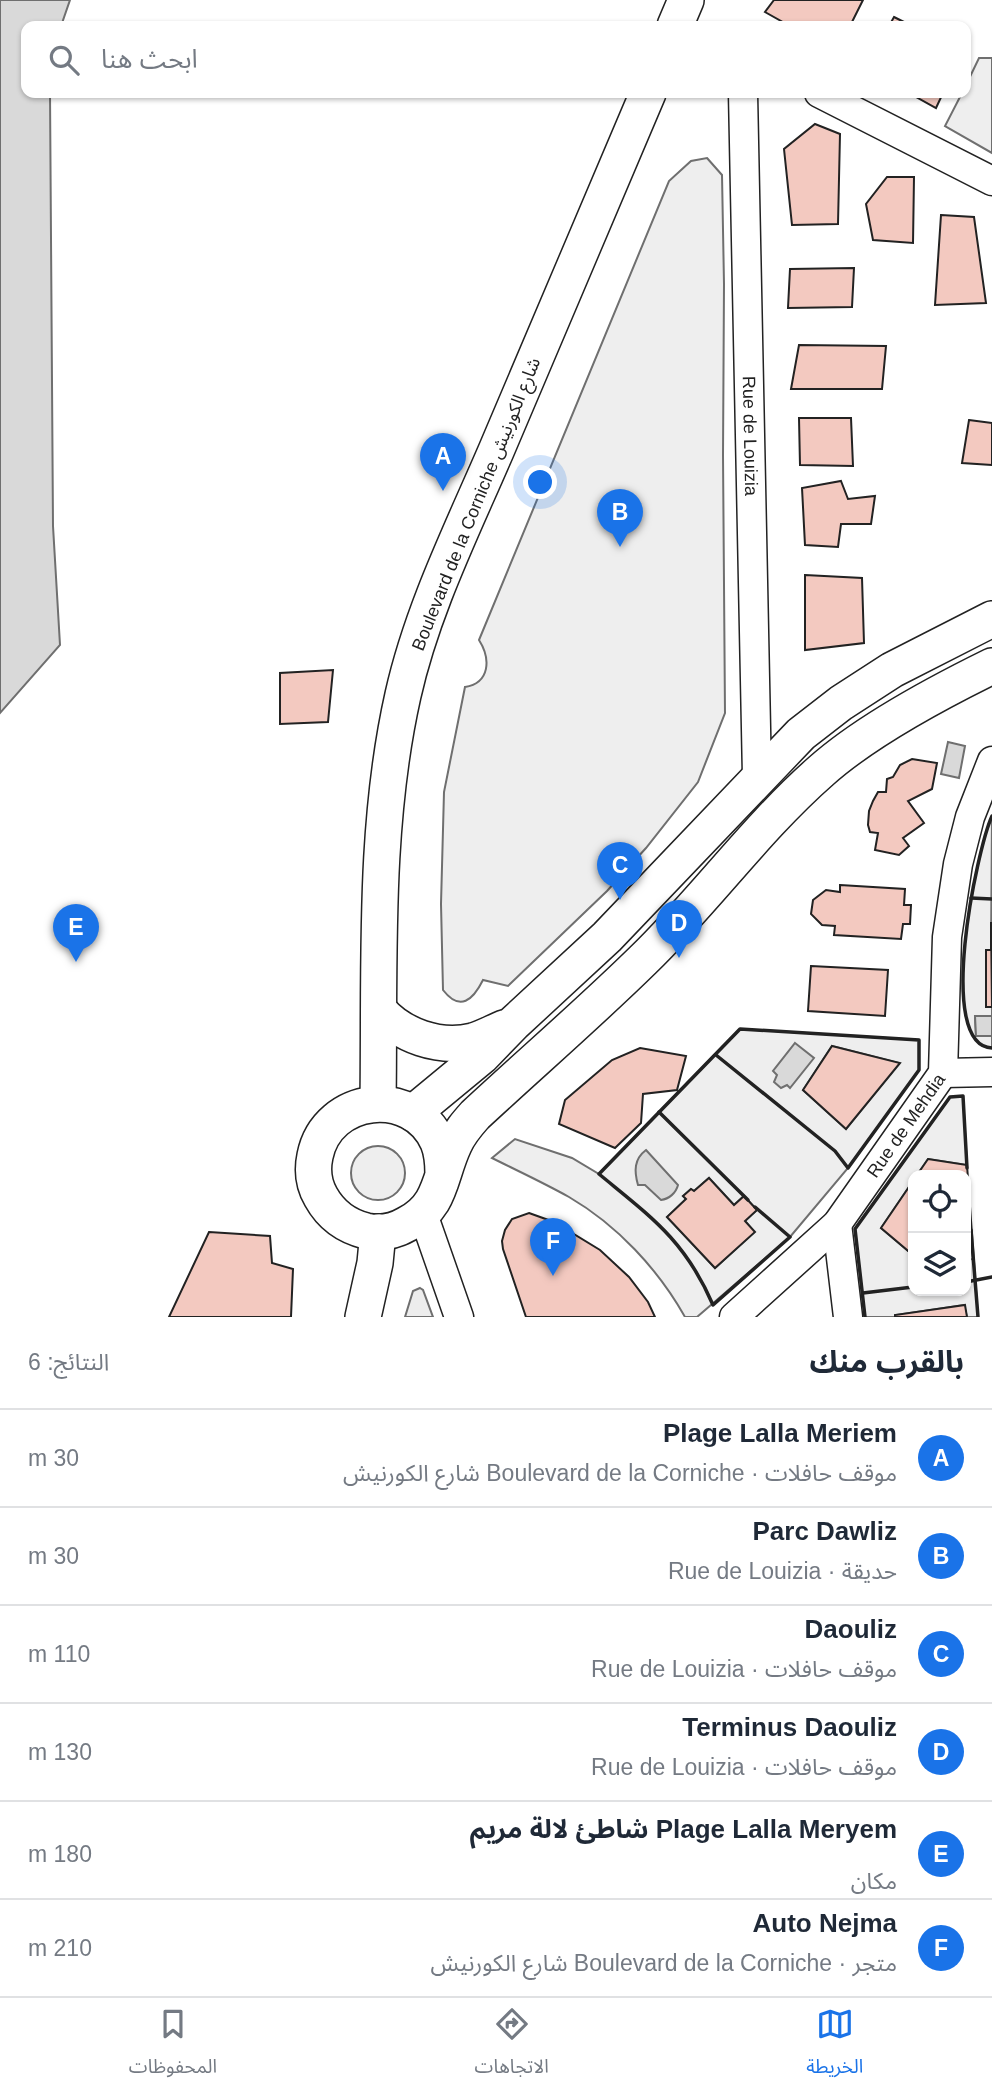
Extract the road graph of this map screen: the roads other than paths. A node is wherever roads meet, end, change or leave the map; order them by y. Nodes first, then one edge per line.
1 (646, 98) edge
2 (743, 98) edge
3 (829, 98) edge
4 (992, 181) edge
5 (992, 619) edge
6 (992, 666) edge
7 (992, 761) edge
8 (757, 777) junction
9 (379, 1010) junction
10 (513, 1024) junction
11 (992, 1072) edge
12 (943, 1073) junction
13 (378, 1103) junction
14 (413, 1113) junction
15 (443, 1174) junction
16 (424, 1214) junction
17 (837, 1224) junction
18 (378, 1232) junction
19 (363, 1317) edge
20 (459, 1317) edge
21 (734, 1317) edge
22 (848, 1317) edge

1 - 9 main road, Boulevard de la Corniche شارع الكورنيش
2 - 8 street, Rue de Louizia
3 - 4 street
5 - 8 main road
6 - 15 main road
7 - 12 street, Rue de Mehdia
8 - 10 main road
9 - 10 main road
9 - 13 main road, Boulevard de la Corniche شارع الكورنيش
10 - 14 main road
11 - 12 street
12 - 17 street, Rue de Mehdia
13 - 14 main road
13 - 18 main road
14 - 15 main road
15 - 16 main road
16 - 18 main road
16 - 20 street
17 - 21 street, Rue de Mehdia
17 - 22 street
18 - 19 main road

